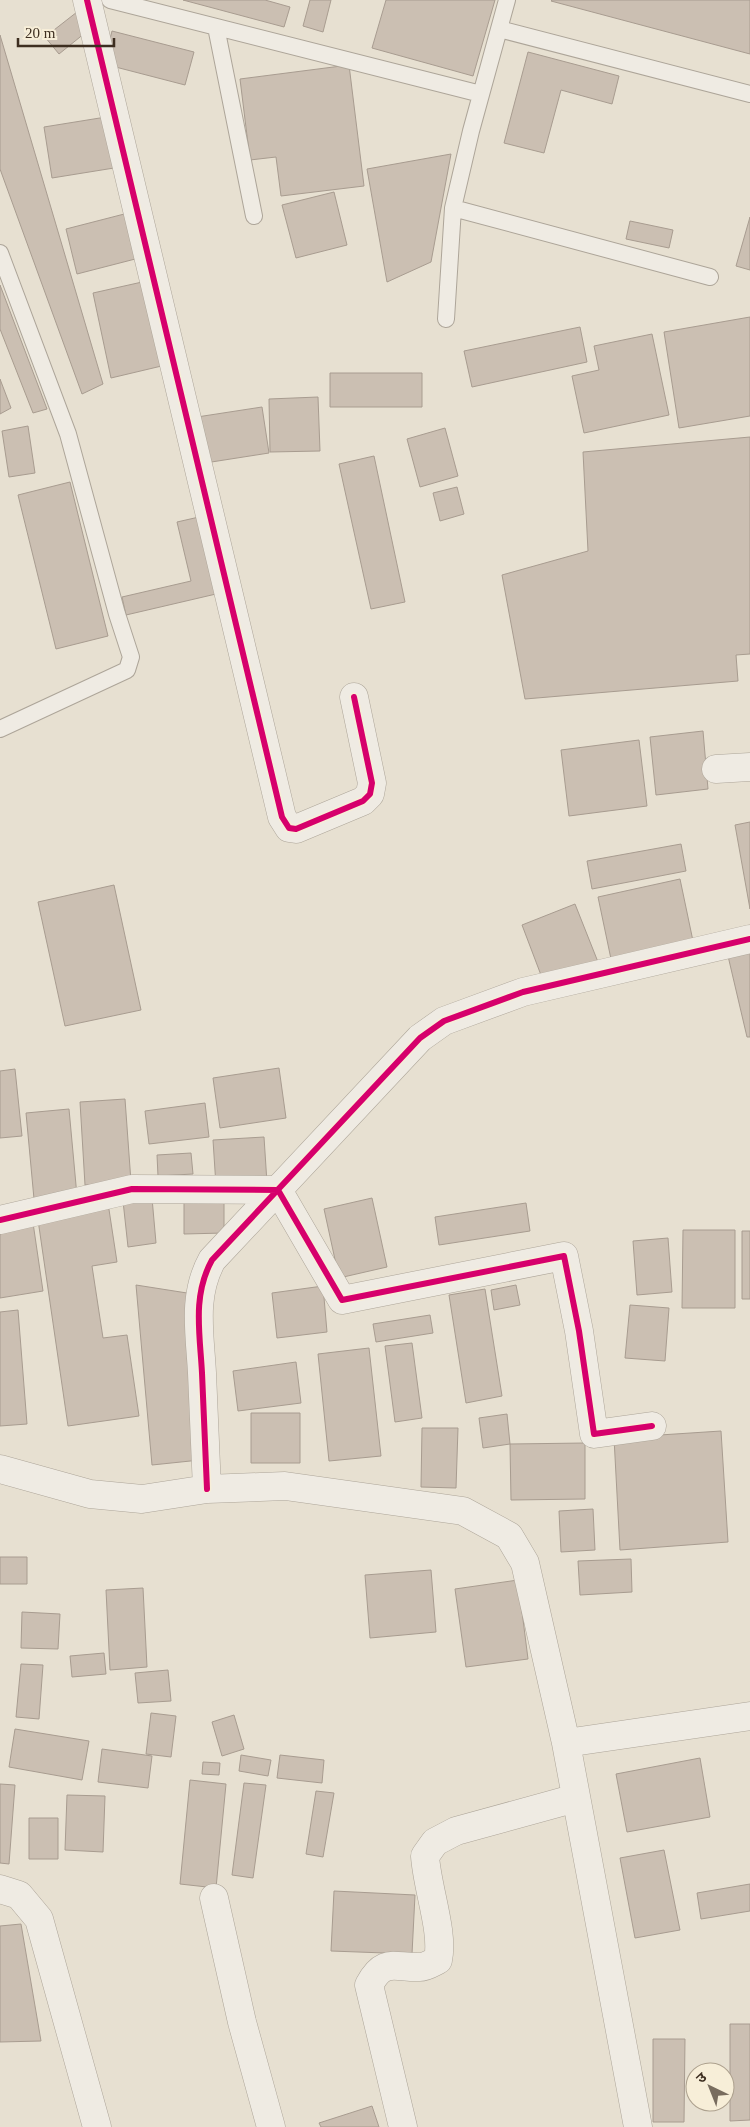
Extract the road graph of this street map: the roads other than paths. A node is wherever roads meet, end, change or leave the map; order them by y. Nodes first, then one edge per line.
1 (87, 0) edge
2 (110, 0) edge
3 (507, 0) edge
4 (216, 27) junction
5 (499, 29) junction
6 (481, 94) junction
7 (750, 94) edge
8 (454, 208) junction
9 (254, 216) dead end
10 (0, 253) edge
11 (710, 277) dead end
12 (446, 319) dead end
13 (354, 697) dead end
14 (0, 729) edge
15 (750, 767) edge
16 (716, 769) dead end
17 (750, 938) edge
18 (278, 1190) junction
19 (0, 1220) edge
20 (652, 1426) dead end
21 (0, 1469) edge
22 (207, 1489) junction
23 (750, 1716) edge
24 (566, 1743) junction
25 (576, 1798) junction
26 (0, 1888) edge
27 (214, 1898) dead end
28 (97, 2127) edge
29 (271, 2127) edge
30 (403, 2127) edge
31 (638, 2127) edge

1 - 13 street
2 - 4 lane
3 - 5 lane
4 - 6 lane
4 - 9 lane
5 - 6 lane
5 - 7 lane
6 - 8 lane
8 - 11 lane
8 - 12 lane
10 - 14 lane
15 - 16 street
17 - 18 street
18 - 19 street
18 - 20 street
18 - 22 street
21 - 22 street
22 - 24 street
23 - 24 street
24 - 25 street
25 - 30 street
25 - 31 street
26 - 28 street
27 - 29 street

